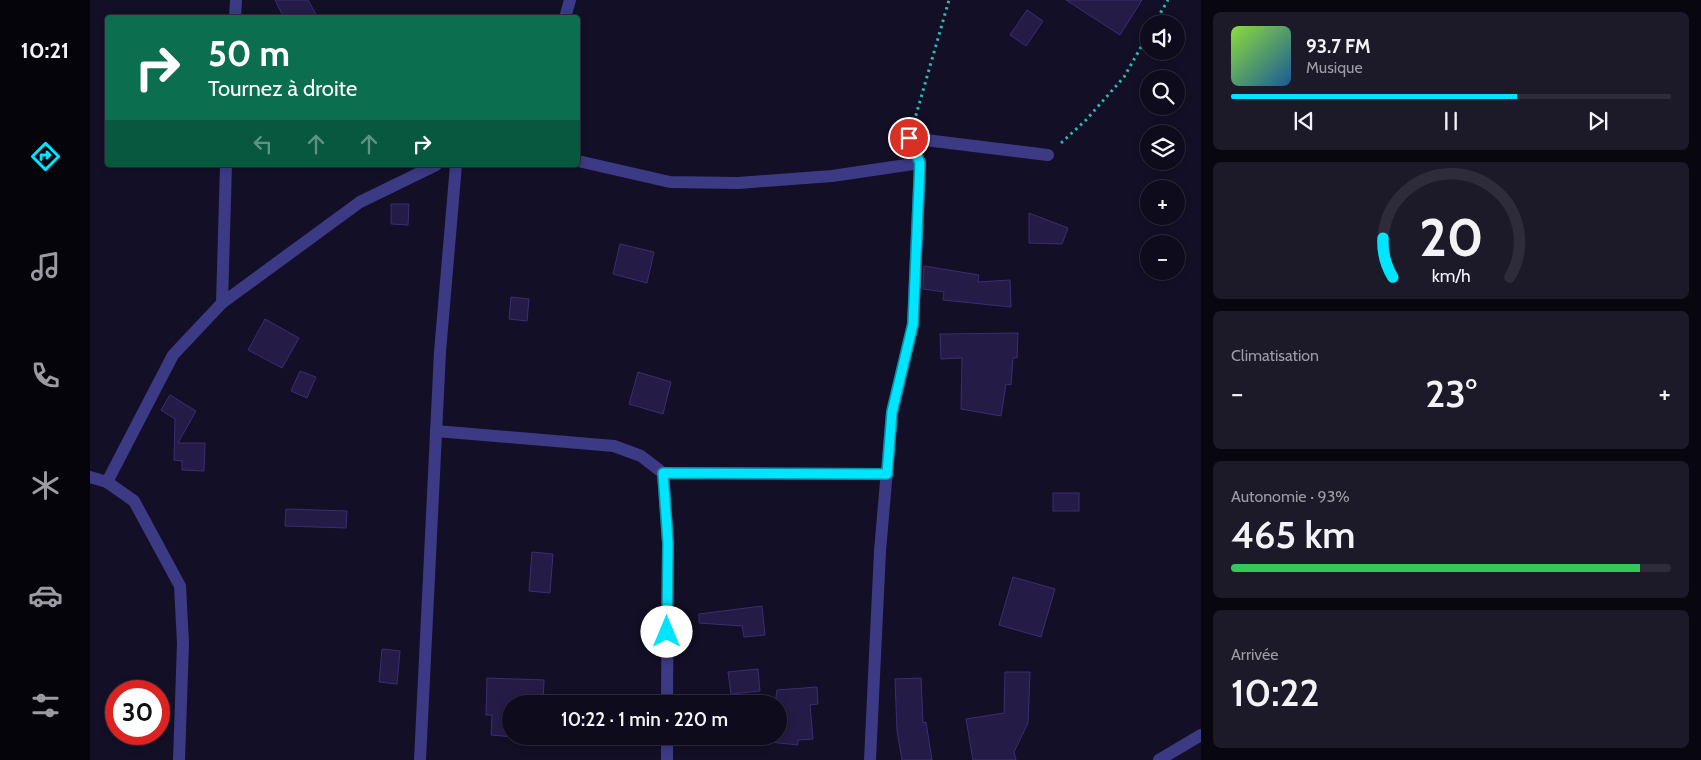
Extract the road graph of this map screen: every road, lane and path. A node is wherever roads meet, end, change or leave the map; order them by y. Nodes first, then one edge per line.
1 (236, 0) edge
2 (570, 0) edge
3 (948, 0) edge
4 (1168, 0) edge
5 (235, 15) edge
6 (566, 15) edge
7 (1159, 15) edge
8 (1140, 49) edge
9 (909, 138) junction
10 (1048, 156) joint
11 (580, 161) edge
12 (920, 163) junction
13 (226, 167) edge
14 (432, 167) edge
15 (456, 167) edge
16 (222, 303) junction
17 (436, 431) junction
18 (663, 473) junction
19 (887, 474) junction
20 (90, 477) edge
21 (107, 482) junction
22 (667, 695) edge
23 (1201, 735) edge
24 (667, 745) edge
25 (179, 760) edge
26 (420, 760) edge
27 (667, 760) edge
28 (870, 760) edge
29 (1159, 760) edge

1 - 5 street
2 - 6 street
3 - 9 path
4 - 7 path
8 - 10 path
9 - 10 street
9 - 12 street
11 - 12 street
12 - 19 street
13 - 16 street
14 - 16 street
15 - 17 street
16 - 21 street
17 - 18 street
17 - 26 street
18 - 19 street
18 - 22 street
19 - 28 street
20 - 21 street
21 - 25 street
23 - 29 street
24 - 27 street

